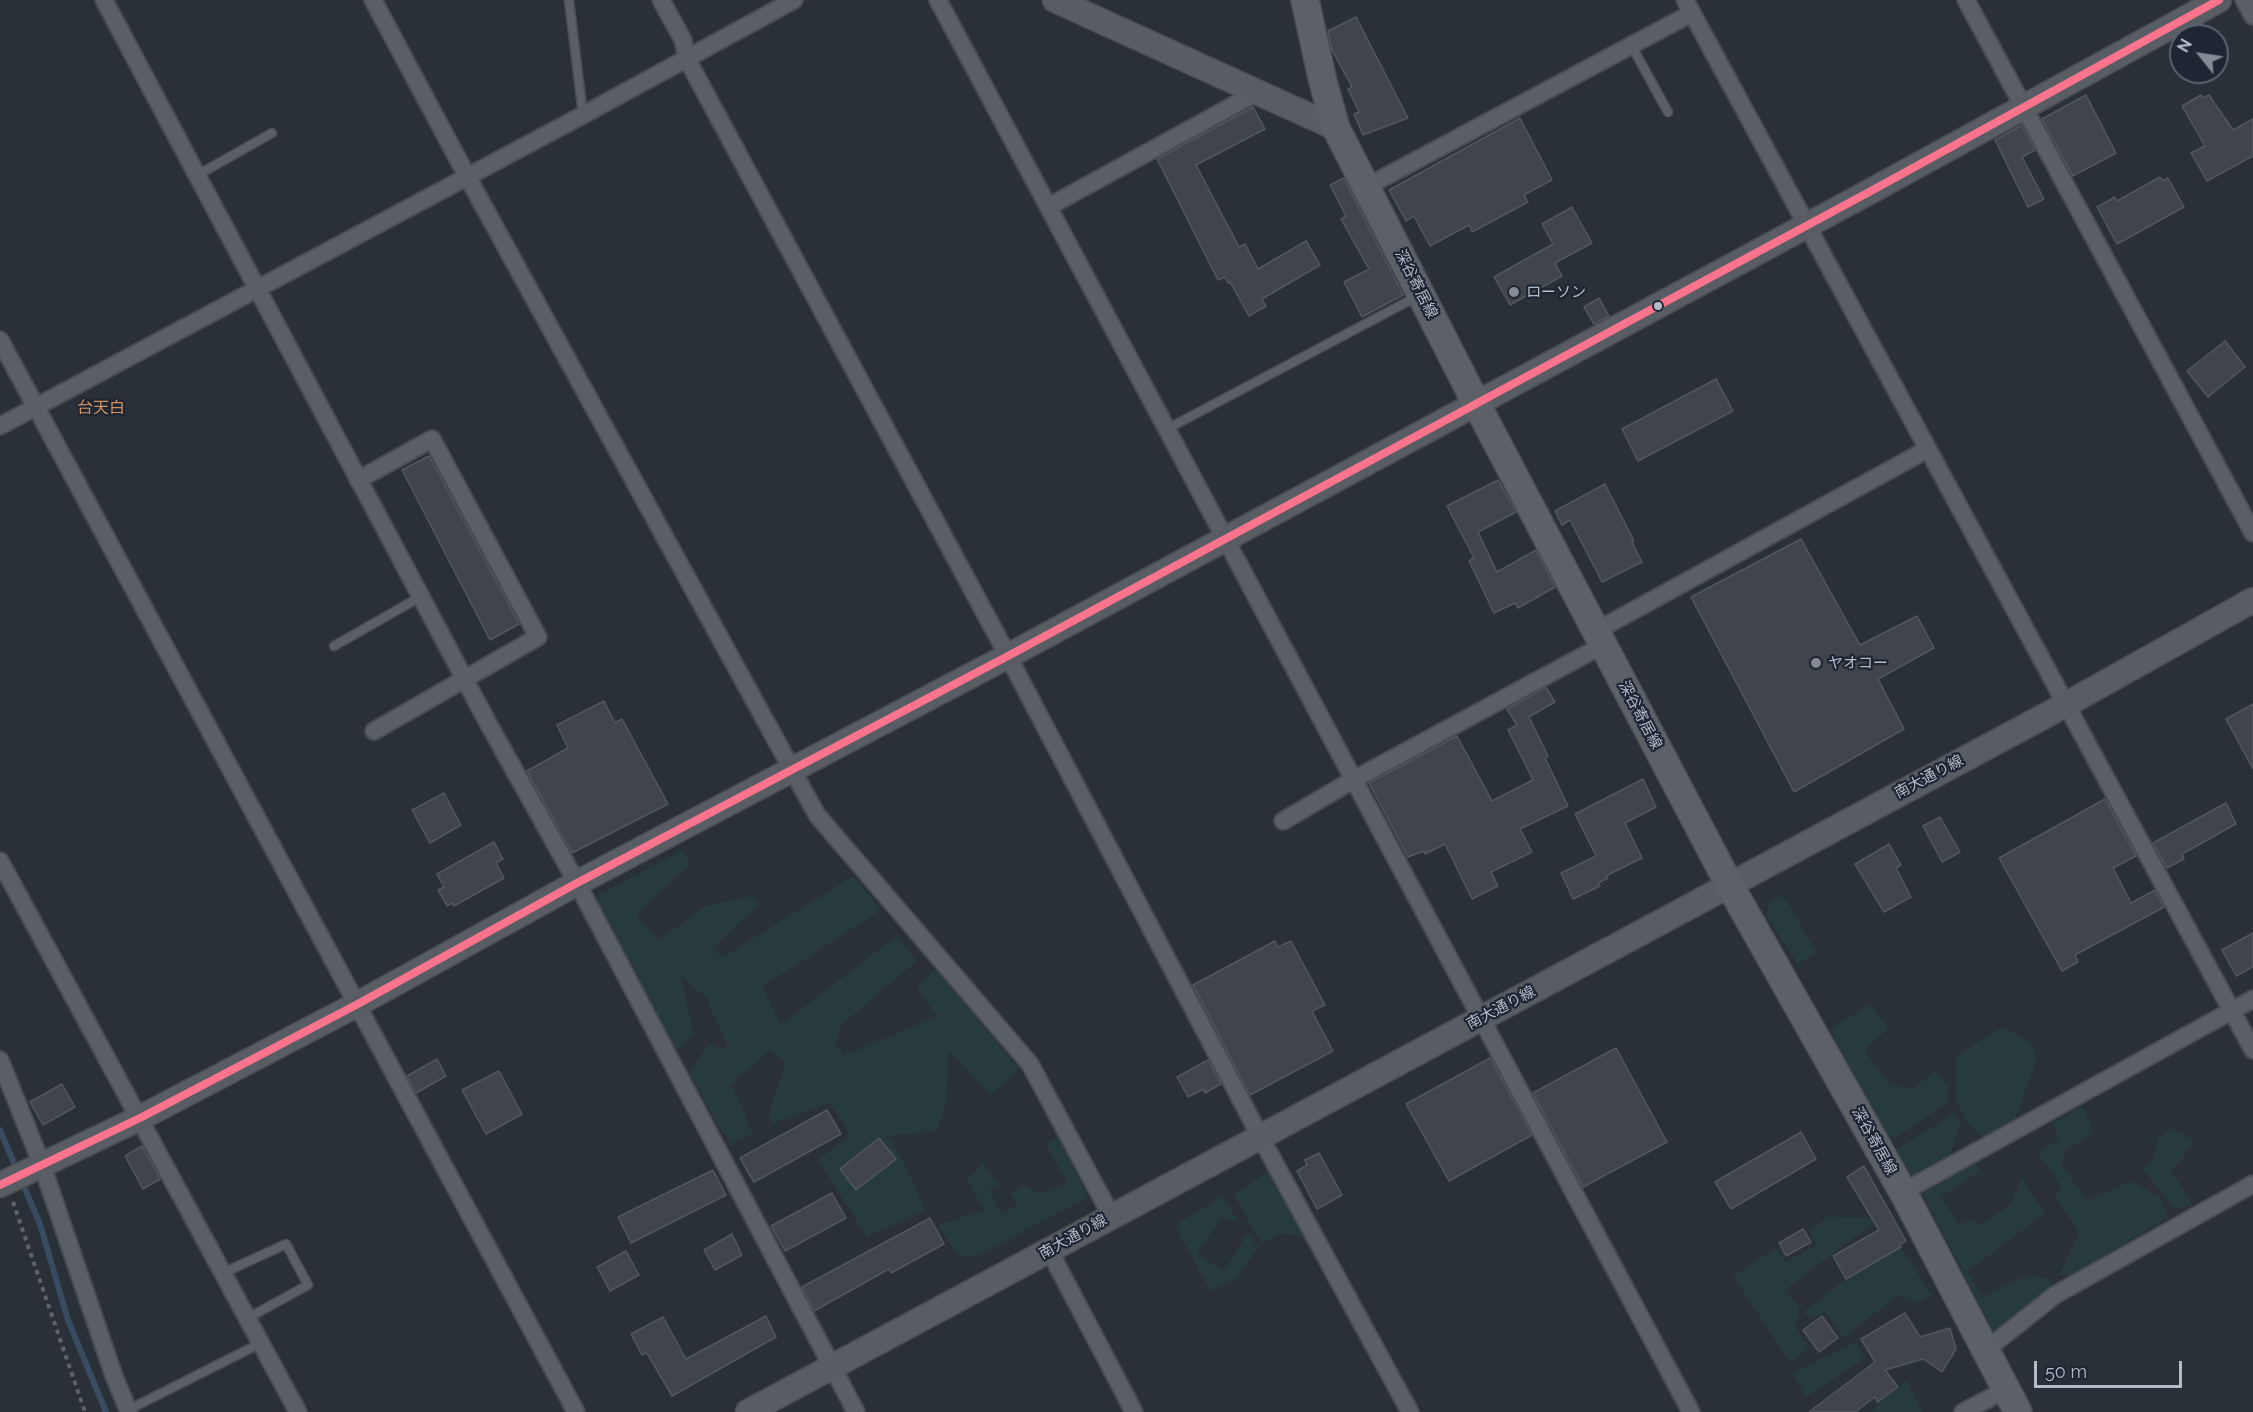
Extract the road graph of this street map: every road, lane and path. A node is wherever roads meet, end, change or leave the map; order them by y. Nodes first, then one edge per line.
1 (104, 0) edge
2 (374, 0) edge
3 (569, 0) edge
4 (661, 0) edge
5 (794, 0) edge
6 (938, 0) edge
7 (1055, 0) edge
8 (1305, 0) edge
9 (1966, 0) edge
10 (2219, 0) edge
11 (2244, 0) edge
12 (1688, 6) edge
13 (1094, 9) edge
14 (2253, 16) edge
15 (1631, 45) junction
16 (687, 59) junction
17 (1256, 93) junction
18 (2024, 109) junction
19 (1668, 112) dead end
20 (583, 116) junction
21 (1336, 128) junction
22 (272, 133) dead end
23 (196, 176) junction
24 (467, 177) junction
25 (1366, 187) junction
26 (1048, 207) junction
27 (1807, 226) junction
28 (256, 289) junction
29 (1421, 295) junction
30 (0, 340) edge
31 (1476, 403) junction
32 (35, 406) junction
33 (0, 426) edge
34 (1167, 429) junction
35 (1928, 449) junction
36 (358, 480) junction
37 (2253, 533) edge
38 (1226, 539) junction
39 (420, 597) junction
40 (2253, 600) edge
41 (1600, 638) junction
42 (334, 646) dead end
43 (1008, 656) junction
44 (465, 680) junction
45 (2067, 704) junction
46 (374, 731) dead end
47 (790, 771) junction
48 (1353, 780) junction
49 (1283, 821) dead end
50 (0, 861) edge
51 (577, 883) junction
52 (1729, 884) junction
53 (2253, 999) edge
54 (356, 1005) junction
55 (2232, 1011) junction
56 (1480, 1020) junction
57 (2253, 1050) edge
58 (0, 1060) edge
59 (140, 1118) junction
60 (1261, 1138) junction
61 (38, 1167) junction
62 (3, 1183) edge
63 (2253, 1184) edge
64 (1903, 1192) junction
65 (1111, 1215) junction
66 (1049, 1250) junction
67 (223, 1273) junction
68 (248, 1318) junction
69 (261, 1343) junction
70 (1987, 1349) junction
71 (832, 1368) junction
72 (2012, 1400) edge
73 (128, 1411) edge
74 (85, 1412) edge
75 (298, 1412) edge
76 (576, 1412) edge
77 (748, 1412) edge
78 (856, 1412) edge
79 (1134, 1412) edge
80 (1410, 1412) edge
81 (1691, 1412) edge
82 (1963, 1412) edge

1 - 23 street
2 - 24 street
3 - 20 lane
4 - 16 street
5 - 16 street
6 - 26 street
7 - 13 street
8 - 21 main road, 深谷寄居線
9 - 18 street
10 - 18 street
11 - 14 street
12 - 15 street
12 - 27 street
13 - 17 street
15 - 19 lane
15 - 25 street
16 - 20 street
16 - 43 street
17 - 21 street
17 - 26 street
18 - 27 street
18 - 37 street
20 - 24 street
21 - 25 main road, 深谷寄居線
22 - 23 lane
23 - 28 street
24 - 28 street
24 - 47 street
25 - 29 main road, 深谷寄居線
26 - 34 street
27 - 31 street
27 - 35 street
28 - 32 street
28 - 36 street
29 - 31 main road, 深谷寄居線
29 - 34 lane
30 - 32 street
31 - 38 street
31 - 41 main road, 深谷寄居線
32 - 33 street
32 - 54 street
34 - 38 street
35 - 41 street
35 - 45 street
36 - 39 street
36 - 44 street
38 - 43 street
38 - 48 street
39 - 42 lane
39 - 44 street
40 - 45 street, 南大通り線
41 - 48 street
41 - 52 main road, 深谷寄居線
43 - 47 street
43 - 60 street
44 - 46 street
44 - 51 street
45 - 52 street, 南大通り線
45 - 55 street
47 - 51 street
47 - 65 street
48 - 49 street
48 - 56 street
50 - 59 street
51 - 54 street
51 - 71 street
52 - 56 street, 南大通り線
52 - 64 main road, 深谷寄居線
53 - 55 street
54 - 59 street
54 - 76 street
55 - 57 street
55 - 64 street
56 - 60 street, 南大通り線
56 - 81 street
58 - 61 street
59 - 61 street
59 - 67 street
60 - 65 street, 南大通り線
60 - 80 street
61 - 62 street
61 - 73 street
62 - 74 path
63 - 70 street
64 - 70 main road, 深谷寄居線
65 - 66 street, 南大通り線
66 - 71 street, 南大通り線
66 - 79 street
67 - 68 street
67 - 68 lane
68 - 69 street
69 - 73 lane
69 - 75 street
70 - 72 main road, 深谷寄居線
71 - 77 street, 南大通り線
71 - 78 street
72 - 82 street

